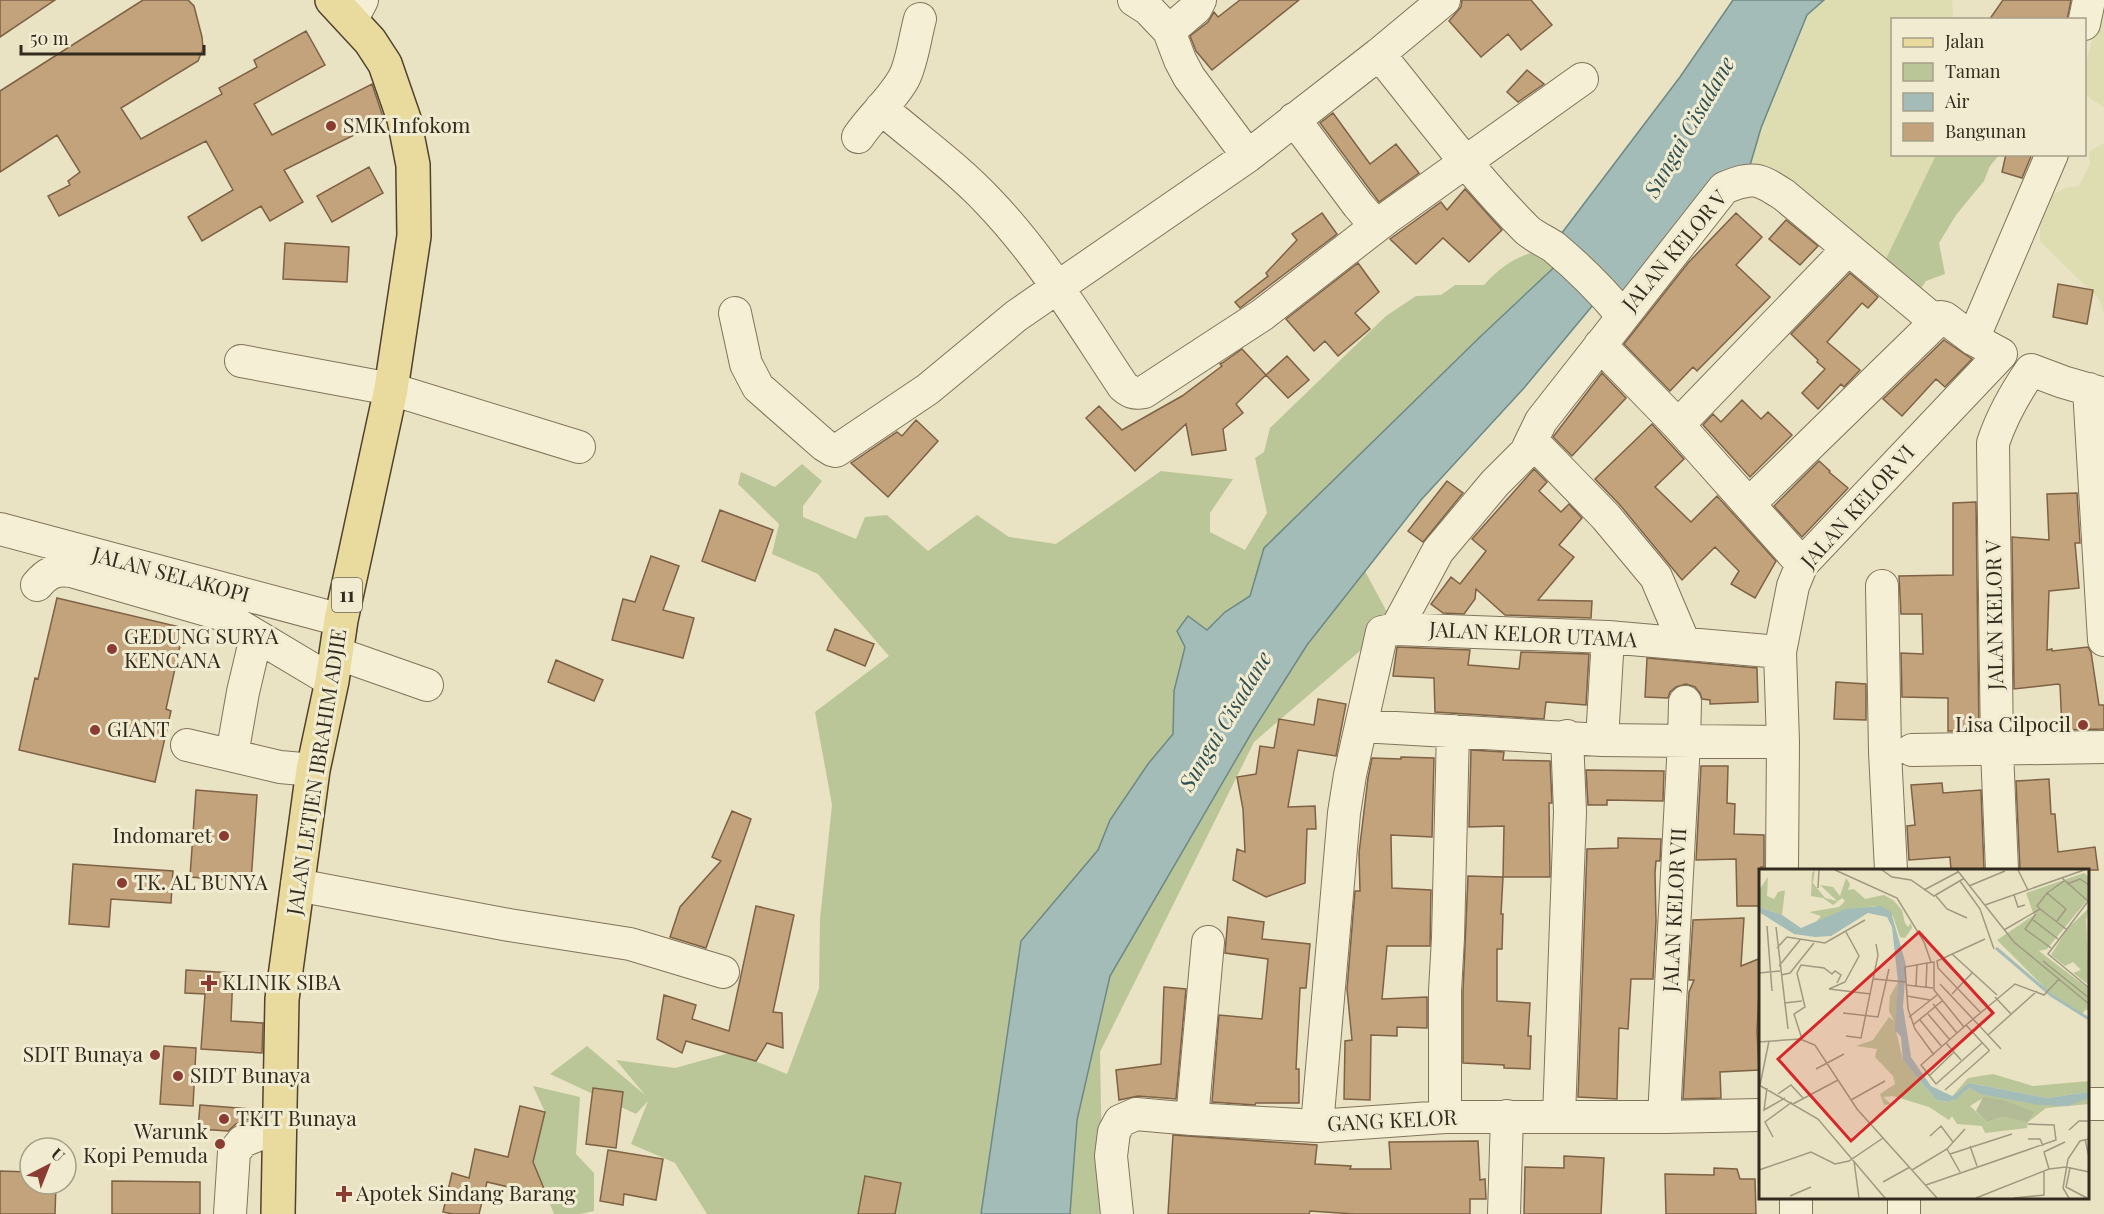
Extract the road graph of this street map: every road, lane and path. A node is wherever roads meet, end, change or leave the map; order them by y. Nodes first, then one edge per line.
1 (1134, 0) edge
2 (1200, 0) edge
3 (1444, 0) edge
4 (2089, 0) edge
5 (348, 6) edge
6 (2086, 18) edge
7 (920, 19) dead end
8 (1169, 31) junction
9 (1379, 54) junction
10 (1582, 79) dead end
11 (881, 108) junction
12 (1294, 119) junction
13 (858, 137) dead end
14 (1248, 156) junction
15 (2051, 156) edge
16 (1467, 162) junction
17 (1376, 226) junction
18 (1848, 249) junction
19 (1057, 288) junction
20 (1613, 304) junction
21 (735, 313) dead end
22 (1935, 321) junction
23 (1973, 339) junction
24 (1599, 345) junction
25 (241, 362) dead end
26 (391, 389) junction
27 (2096, 392) edge
28 (1678, 425) junction
29 (1532, 441) junction
30 (579, 447) dead end
31 (1749, 504) junction
32 (0, 529) edge
33 (1802, 564) junction
34 (37, 585) dead end
35 (1882, 586) dead end
36 (341, 620) junction
37 (1396, 629) junction
38 (256, 637) junction
39 (1608, 637) junction
40 (2104, 640) edge
41 (1684, 644) junction
42 (1780, 652) junction
43 (334, 667) junction
44 (427, 685) dead end
45 (1684, 702) dead end
46 (1361, 726) junction
47 (1453, 731) junction
48 (1568, 736) junction
49 (1602, 740) junction
50 (1684, 742) junction
51 (1783, 742) junction
52 (187, 745) dead end
53 (2104, 747) edge
54 (1912, 750) dead end
55 (1998, 750) junction
56 (232, 755) junction
57 (313, 770) junction
58 (1782, 869) edge
59 (1891, 869) edge
60 (2002, 869) edge
61 (297, 885) junction
62 (1208, 942) dead end
63 (723, 972) dead end
64 (1759, 1115) edge
65 (1507, 1116) junction
66 (1446, 1117) junction
67 (1559, 1117) junction
68 (1664, 1117) junction
69 (1192, 1119) junction
70 (1317, 1126) junction
71 (280, 1131) junction
72 (230, 1214) edge
73 (278, 1214) edge
74 (1117, 1214) edge
75 (1504, 1214) edge

1 - 8 street
2 - 8 street
3 - 9 street
4 - 6 street
5 - 26 main road, JALAN LETJEN IBRAHIM ADJIE / 11
7 - 11 street
8 - 14 street
9 - 12 street
9 - 16 street
10 - 16 street
11 - 13 street
11 - 19 street
12 - 14 street
12 - 17 street
14 - 19 street
15 - 23 street
16 - 17 street
16 - 20 street
17 - 19 street
18 - 20 street, JALAN KELOR V
18 - 22 street, JALAN KELOR V
18 - 28 street
19 - 21 street
20 - 24 street, JALAN KELOR V
22 - 23 street
22 - 31 street
23 - 33 street, JALAN KELOR VI
24 - 28 street
24 - 29 street, JALAN KELOR V
25 - 26 street
26 - 30 street
26 - 36 main road, JALAN LETJEN IBRAHIM ADJIE / 11
27 - 40 street
27 - 55 street, JALAN KELOR V
28 - 31 street
29 - 37 street, JALAN KELOR V
29 - 41 street
31 - 33 street
32 - 36 street, JALAN SELAKOPI
33 - 42 street, JALAN KELOR VI
34 - 38 street
35 - 59 street
36 - 43 main road, JALAN LETJEN IBRAHIM ADJIE / 11
37 - 39 street, JALAN KELOR UTAMA
37 - 46 street
38 - 43 street
38 - 56 street
39 - 41 street, JALAN KELOR UTAMA
39 - 49 street
41 - 42 street, JALAN KELOR UTAMA
42 - 51 street, JALAN KELOR VI
43 - 44 street
43 - 57 main road, JALAN LETJEN IBRAHIM ADJIE / 11
45 - 50 street, JALAN KELOR VII
46 - 47 street
46 - 70 street
47 - 48 street
47 - 66 street
48 - 49 street
48 - 67 street
49 - 50 street
50 - 51 street
50 - 68 street, JALAN KELOR VII
51 - 58 street, JALAN KELOR VI
52 - 56 street
53 - 55 street
54 - 55 street
55 - 60 street, JALAN KELOR V
56 - 57 street
57 - 61 main road, JALAN LETJEN IBRAHIM ADJIE / 11
61 - 63 street
61 - 71 main road, JALAN LETJEN IBRAHIM ADJIE / 11
62 - 69 street
64 - 68 street, GANG KELOR
65 - 66 street, GANG KELOR
65 - 67 street, GANG KELOR
65 - 75 street
66 - 70 street, GANG KELOR
67 - 68 street, GANG KELOR
69 - 70 street, GANG KELOR
69 - 74 street, GANG KELOR
71 - 72 street
71 - 73 main road, JALAN LETJEN IBRAHIM ADJIE / 11

